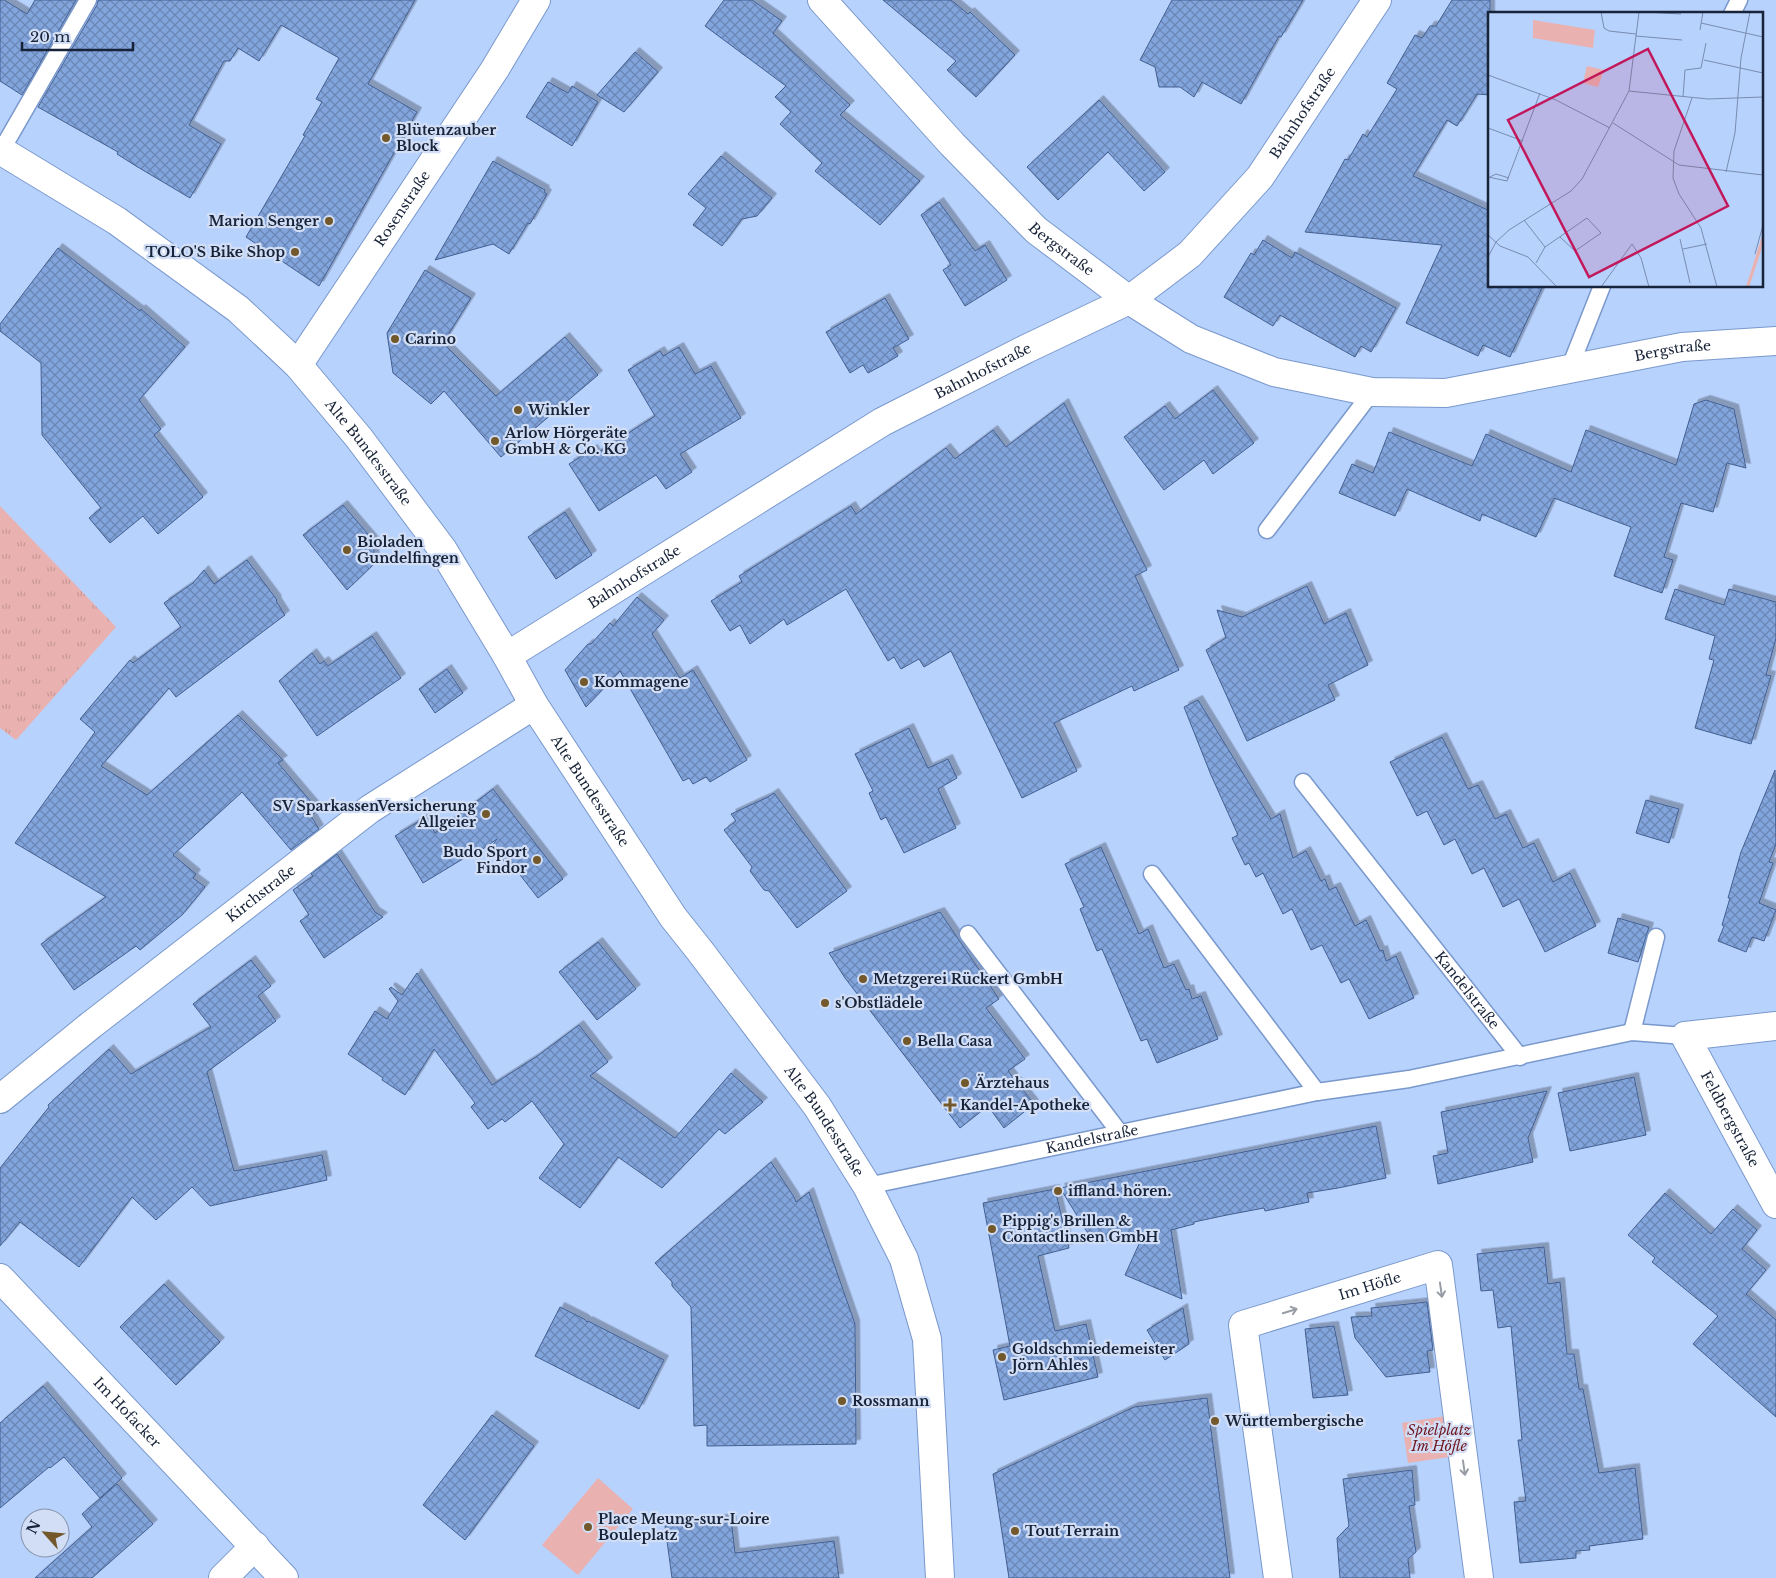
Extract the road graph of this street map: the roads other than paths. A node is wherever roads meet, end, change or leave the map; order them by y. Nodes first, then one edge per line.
1 (88, 0) edge
2 (536, 0) edge
3 (822, 0) edge
4 (1376, 0) edge
5 (1739, 0) edge
6 (1733, 12) edge
7 (1, 151) edge
8 (1601, 288) edge
9 (1129, 300) junction
10 (1776, 341) edge
11 (298, 365) junction
12 (1570, 367) junction
13 (1372, 392) junction
14 (1267, 530) dead end
15 (508, 656) junction
16 (534, 705) junction
17 (1303, 782) dead end
18 (1152, 874) dead end
19 (968, 934) dead end
20 (1656, 937) dead end
21 (1776, 1026) edge
22 (1632, 1032) junction
23 (1685, 1036) junction
24 (1520, 1057) junction
25 (1316, 1092) junction
26 (0, 1099) edge
27 (1120, 1133) junction
28 (868, 1186) junction
29 (1776, 1204) edge
30 (0, 1278) edge
31 (255, 1546) junction
32 (224, 1578) edge
33 (284, 1578) edge
34 (940, 1578) edge
35 (1278, 1578) edge
36 (1479, 1578) edge

1 - 7 lane
2 - 11 street, Rosenstraße
3 - 9 street, Bergstraße
4 - 9 street, Bahnhofstraße
5 - 6 lane
7 - 11 street, Alte Bundesstraße
8 - 12 lane
9 - 13 street, Bergstraße
9 - 15 street, Bahnhofstraße
10 - 12 street, Bergstraße
11 - 15 street, Alte Bundesstraße
12 - 13 street, Bergstraße
13 - 14 lane
15 - 16 street, Alte Bundesstraße
16 - 26 street, Kirchstraße
16 - 28 street, Alte Bundesstraße
17 - 24 lane, Kandelstraße
18 - 25 lane
19 - 27 lane
20 - 22 lane
21 - 23 street, Kandelstraße
22 - 23 lane, Kandelstraße
22 - 24 lane, Kandelstraße
23 - 29 street, Feldbergstraße
24 - 25 lane, Kandelstraße
25 - 27 lane, Kandelstraße
27 - 28 lane, Kandelstraße
28 - 34 street, Alte Bundesstraße
30 - 31 street, Im Hofacker
31 - 32 street
31 - 33 street, Im Hofacker
35 -> 36 street, Im Höfle

